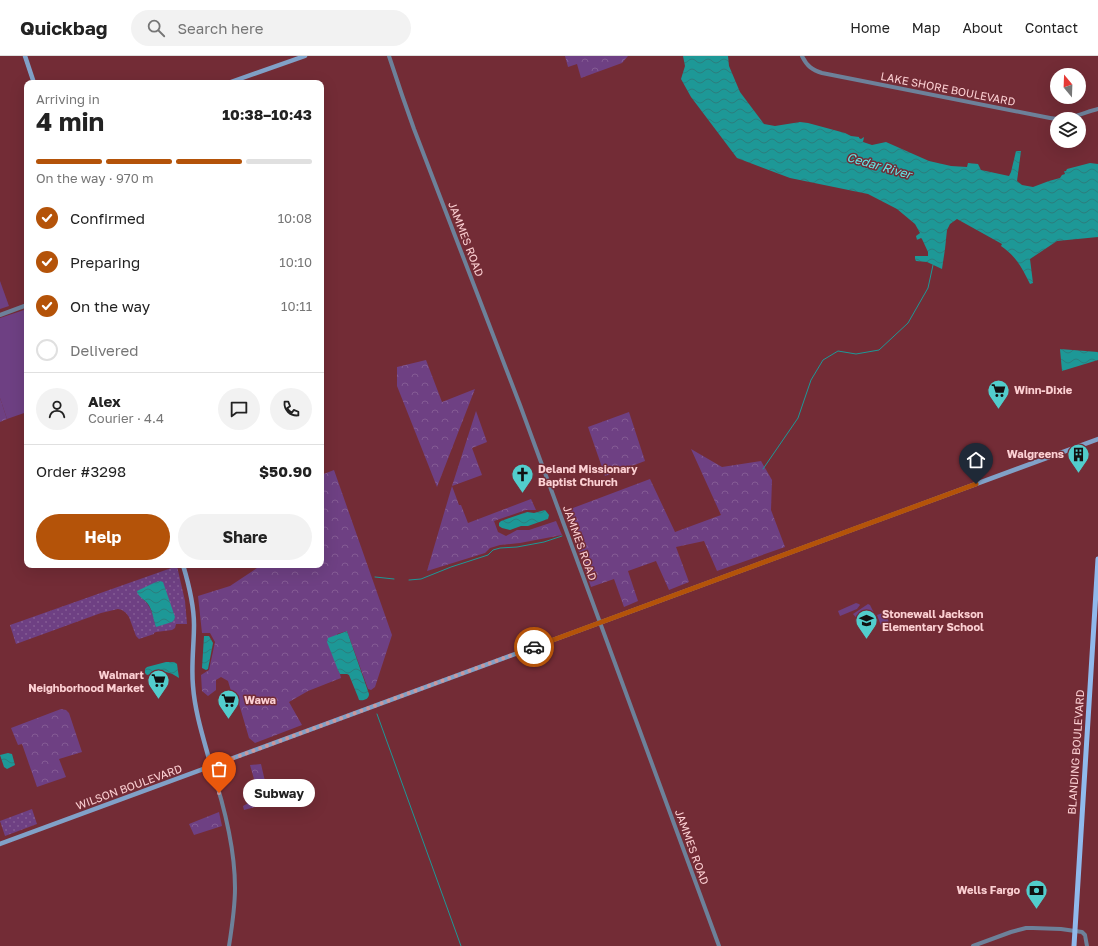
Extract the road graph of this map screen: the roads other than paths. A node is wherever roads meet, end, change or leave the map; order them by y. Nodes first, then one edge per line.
1 (25, 56) edge
2 (305, 56) edge
3 (389, 56) edge
4 (802, 56) edge
5 (33, 80) edge
6 (237, 80) edge
7 (1098, 110) edge
8 (24, 306) edge
9 (0, 315) edge
10 (1098, 438) edge
11 (1098, 559) edge
12 (184, 568) edge
13 (600, 623) junction
14 (1095, 647) edge
15 (212, 766) junction
16 (0, 844) edge
17 (1075, 931) junction
18 (229, 946) edge
19 (719, 946) edge
20 (973, 946) edge
21 (1074, 946) edge
22 (1087, 946) edge

1 - 5 main road
2 - 6 main road
3 - 13 street, JAMMES ROAD
4 - 7 street, LAKE SHORE BOULEVARD
8 - 9 street
10 - 13 main road, WILSON BOULEVARD
11 - 14 main road, BLANDING BOULEVARD
12 - 15 main road
13 - 15 main road, WILSON BOULEVARD
13 - 19 street, JAMMES ROAD
14 - 17 main road, BLANDING BOULEVARD
15 - 16 main road, WILSON BOULEVARD
15 - 18 street
17 - 20 street
17 - 21 main road, BLANDING BOULEVARD
17 - 22 street

